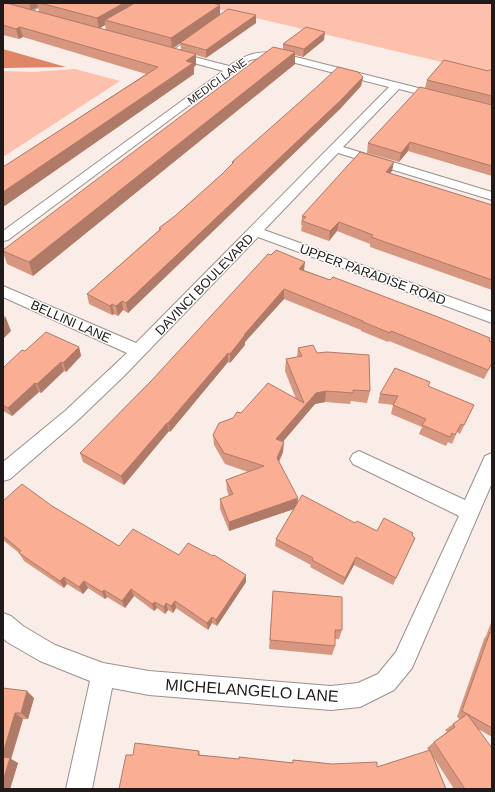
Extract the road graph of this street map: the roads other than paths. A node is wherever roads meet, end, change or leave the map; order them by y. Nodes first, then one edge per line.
1 (52, 3) edge
2 (26, 14) joint
3 (44, 19) edge
4 (194, 38) edge
5 (167, 53) joint
6 (231, 70) junction
7 (396, 86) junction
8 (448, 99) edge
9 (335, 148) junction
10 (492, 196) edge
11 (255, 231) junction
12 (3, 237) edge
13 (3, 291) edge
14 (492, 318) edge
15 (138, 351) junction
16 (359, 459) dead end
17 (492, 461) edge
18 (3, 473) edge
19 (470, 512) junction
20 (3, 624) edge
21 (103, 675) junction
22 (78, 789) edge

1 - 2 lane
2 - 3 street
4 - 5 lane
5 - 6 street
6 - 7 street, MEDICI LANE
6 - 12 street, MEDICI LANE
7 - 8 street, MEDICI LANE
7 - 9 street, DAVINCI BOULEVARD
9 - 10 street
9 - 11 street, DAVINCI BOULEVARD
11 - 14 street, UPPER PARADISE ROAD
11 - 15 street, DAVINCI BOULEVARD
13 - 15 street, BELLINI LANE
15 - 18 street, DAVINCI BOULEVARD
16 - 19 street
17 - 19 street, MICHELANGELO LANE
19 - 21 street, MICHELANGELO LANE
20 - 21 street, MICHELANGELO LANE
21 - 22 street

